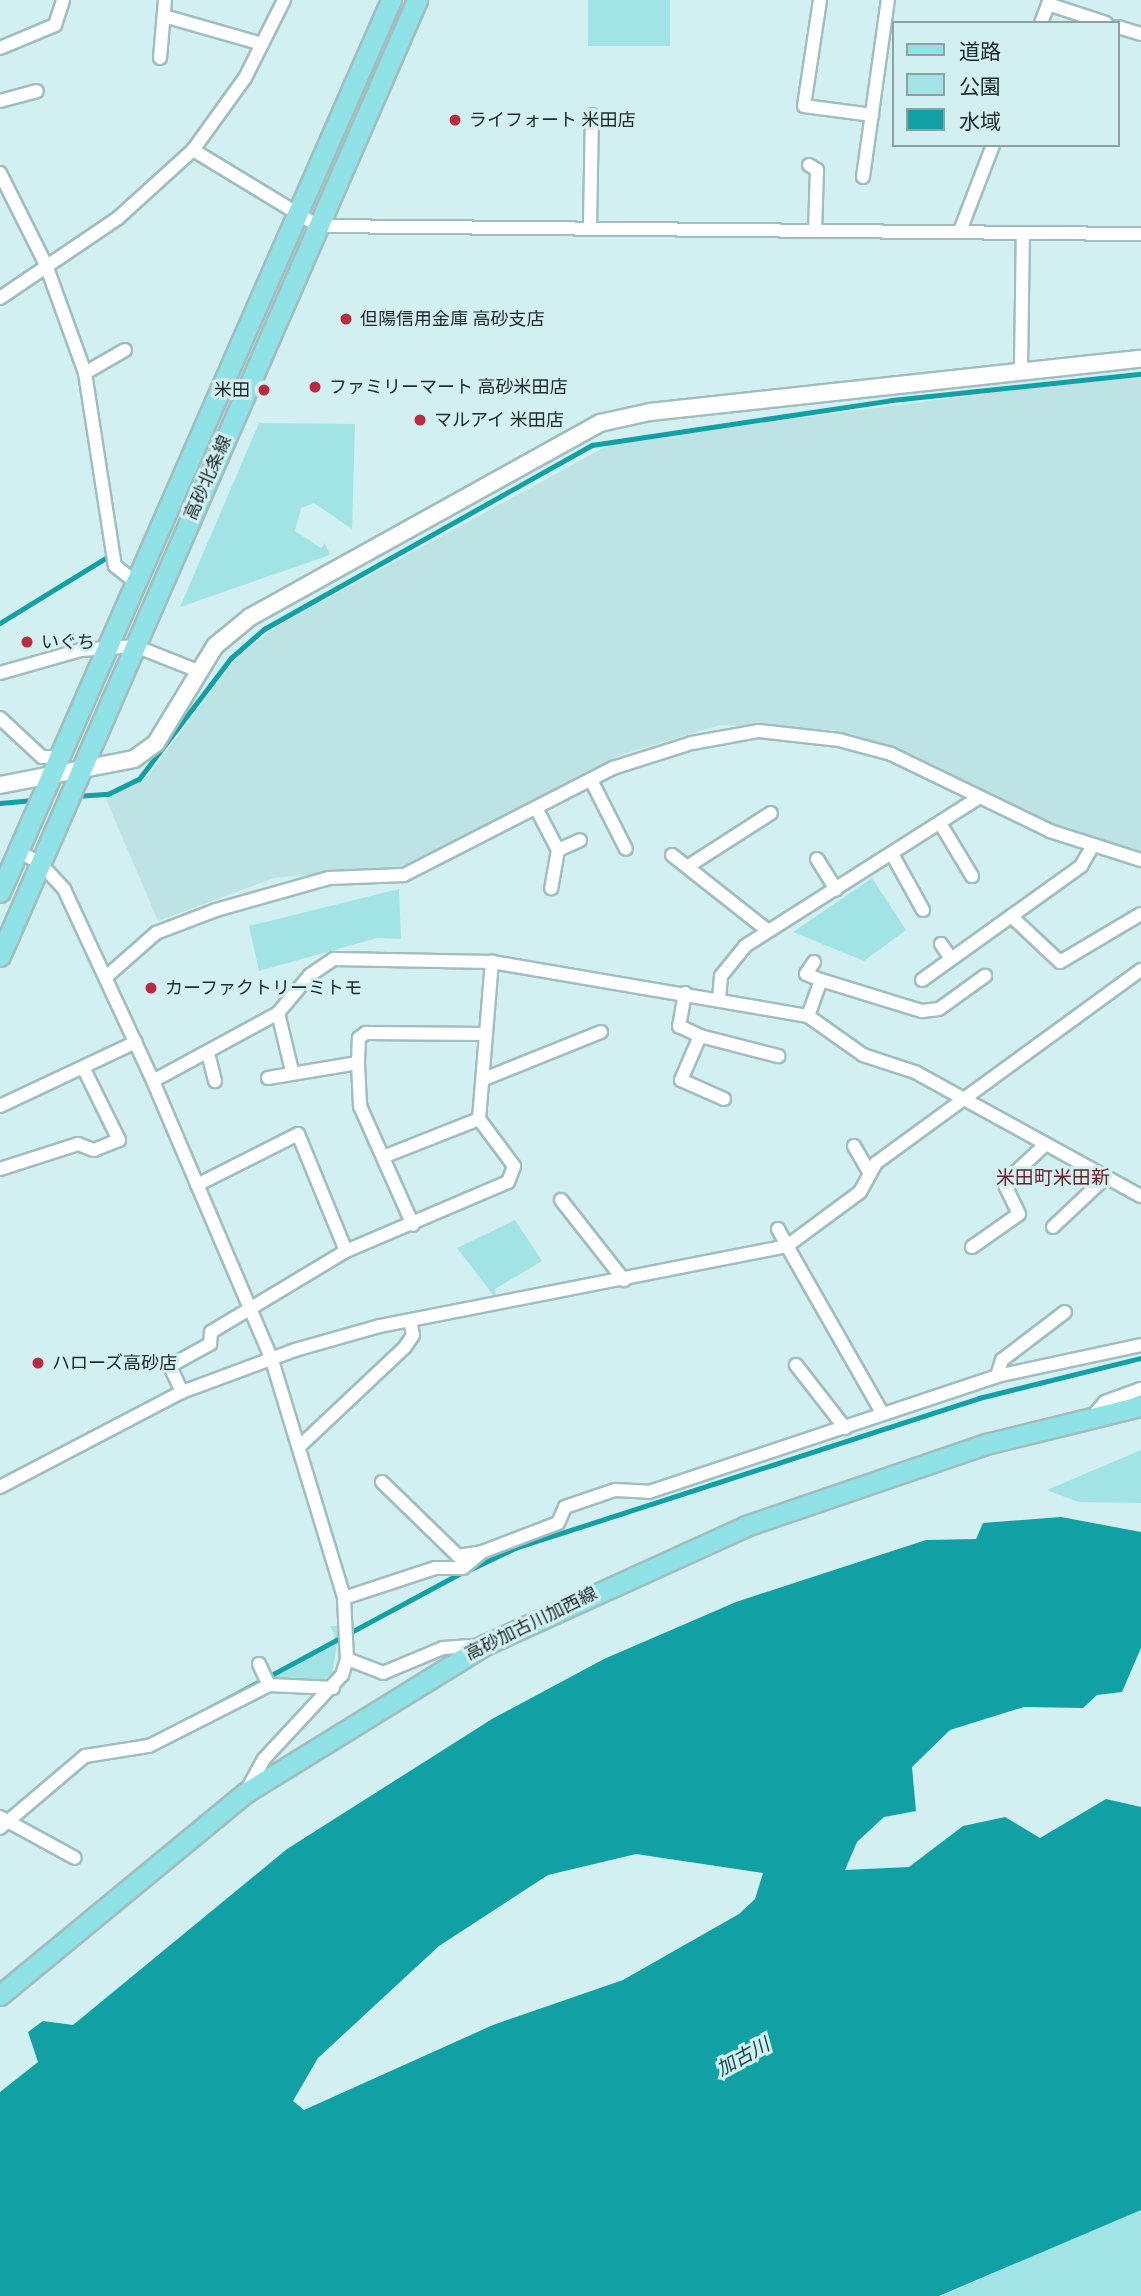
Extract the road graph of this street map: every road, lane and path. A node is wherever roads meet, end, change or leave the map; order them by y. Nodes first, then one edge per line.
1 (63, 0) edge
2 (165, 0) edge
3 (284, 0) edge
4 (391, 0) edge
5 (417, 0) edge
6 (820, 0) edge
7 (888, 0) edge
8 (1049, 2) edge
9 (164, 16) junction
10 (1042, 21) edge
11 (1101, 21) edge
12 (1120, 28) edge
13 (890, 29) edge
14 (1141, 34) edge
15 (262, 44) junction
16 (0, 48) edge
17 (160, 58) dead end
18 (37, 91) dead end
19 (0, 102) edge
20 (592, 115) dead end
21 (872, 115) junction
22 (992, 147) edge
23 (193, 150) junction
24 (809, 165) dead end
25 (0, 173) edge
26 (863, 177) dead end
27 (297, 214) junction
28 (318, 226) junction
29 (590, 226) junction
30 (815, 229) junction
31 (960, 231) junction
32 (1023, 233) junction
33 (1141, 234) edge
34 (46, 265) junction
35 (0, 298) edge
36 (125, 351) dead end
37 (1141, 359) edge
38 (1021, 369) junction
39 (85, 373) junction
40 (134, 582) junction
41 (135, 646) junction
42 (103, 648) junction
43 (198, 671) junction
44 (0, 673) edge
45 (0, 718) edge
46 (58, 757) junction
47 (82, 774) junction
48 (50, 779) junction
49 (591, 780) junction
50 (0, 785) edge
51 (977, 799) junction
52 (536, 808) junction
53 (771, 813) dead end
54 (940, 823) junction
55 (580, 840) dead end
56 (1092, 847) junction
57 (626, 849) dead end
58 (558, 850) junction
59 (18, 852) junction
60 (671, 855) dead end
61 (892, 855) junction
62 (817, 859) dead end
63 (1141, 860) edge
64 (39, 862) junction
65 (690, 864) junction
66 (972, 876) dead end
67 (551, 888) dead end
68 (836, 889) junction
69 (0, 892) edge
70 (923, 910) dead end
71 (1141, 914) edge
72 (1011, 916) junction
73 (766, 930) junction
74 (940, 944) dead end
75 (0, 956) edge
76 (951, 959) junction
77 (492, 962) junction
78 (814, 962) dead end
79 (1141, 970) edge
80 (985, 976) dead end
81 (106, 977) junction
82 (821, 980) junction
83 (922, 980) dead end
84 (685, 993) junction
85 (719, 999) junction
86 (278, 1013) junction
87 (808, 1016) junction
88 (601, 1032) dead end
89 (486, 1034) junction
90 (699, 1036) junction
91 (136, 1042) junction
92 (208, 1053) junction
93 (778, 1056) dead end
94 (358, 1063) junction
95 (83, 1067) junction
96 (292, 1071) junction
97 (268, 1078) dead end
98 (484, 1079) junction
99 (153, 1081) junction
100 (215, 1082) dead end
101 (724, 1099) dead end
102 (968, 1100) junction
103 (0, 1106) edge
104 (479, 1119) junction
105 (1046, 1144) junction
106 (855, 1146) dead end
107 (383, 1157) junction
108 (0, 1169) edge
109 (870, 1174) junction
110 (1106, 1177) junction
111 (197, 1185) junction
112 (1141, 1196) edge
113 (561, 1200) dead end
114 (413, 1226) junction
115 (1053, 1227) dead end
116 (778, 1228) dead end
117 (787, 1246) junction
118 (972, 1247) dead end
119 (346, 1251) junction
120 (624, 1280) junction
121 (251, 1310) junction
122 (1065, 1312) dead end
123 (410, 1320) junction
124 (1141, 1345) edge
125 (271, 1357) junction
126 (796, 1365) dead end
127 (997, 1376) junction
128 (1141, 1389) edge
129 (182, 1392) junction
130 (1141, 1406) edge
131 (883, 1414) junction
132 (1093, 1416) junction
133 (845, 1428) junction
134 (300, 1446) junction
135 (382, 1482) dead end
136 (0, 1488) edge
137 (482, 1552) junction
138 (458, 1556) junction
139 (435, 1568) junction
140 (344, 1598) junction
141 (485, 1645) junction
142 (347, 1659) junction
143 (333, 1688) junction
144 (245, 1793) junction
145 (3, 1822) edge
146 (75, 1858) dead end
147 (0, 1995) edge

1 - 16 street
2 - 9 street
3 - 15 street
4 - 27 main road, 高砂北条線
5 - 28 main road, 高砂北条線
6 - 21 street
7 - 13 street
8 - 10 street
8 - 11 street
9 - 15 street
9 - 17 street
12 - 14 street
13 - 21 street
15 - 23 street
18 - 19 street
20 - 29 street
21 - 26 street
22 - 31 street
23 - 27 street
23 - 34 street
24 - 30 street
25 - 34 street
27 - 28 street
27 - 40 main road, 高砂北条線
28 - 29 street
28 - 41 main road, 高砂北条線
29 - 30 street
30 - 31 street
31 - 32 street
32 - 33 street
32 - 38 street
34 - 35 street
34 - 39 street
36 - 39 street
37 - 38 street
38 - 43 street
39 - 40 street
40 - 42 main road, 高砂北条線
41 - 42 street
41 - 43 street
41 - 47 main road, 高砂北条線
42 - 44 street
42 - 46 main road, 高砂北条線
43 - 47 street
45 - 46 street
46 - 48 main road, 高砂北条線
47 - 48 street
47 - 64 main road, 高砂北条線
48 - 50 street
48 - 59 main road, 高砂北条線
49 - 51 street
49 - 52 street
49 - 57 street
51 - 54 street
51 - 56 street
52 - 58 street
52 - 81 street
53 - 65 street
54 - 61 street
54 - 66 street
55 - 58 street
56 - 63 street
56 - 72 street
58 - 67 street
59 - 64 street
59 - 69 main road, 高砂北条線
60 - 65 street
61 - 68 street
61 - 70 street
62 - 68 street
64 - 75 main road, 高砂北条線
64 - 81 street
65 - 73 street
68 - 73 street
71 - 72 street
72 - 76 street
73 - 85 street
74 - 76 street
76 - 83 street
77 - 84 street
77 - 86 street
77 - 89 street
78 - 82 street
79 - 102 street
80 - 82 street
81 - 91 street
82 - 87 street
84 - 85 street
84 - 90 street
85 - 87 street
86 - 92 street
86 - 96 street
87 - 102 street
88 - 98 street
89 - 94 street
89 - 98 street
90 - 93 street
90 - 101 street
91 - 95 street
91 - 99 street
92 - 99 street
92 - 100 street
94 - 96 street
94 - 107 street
95 - 103 street
95 - 108 street
96 - 97 street
98 - 104 street
99 - 111 street
102 - 105 street
102 - 109 street
104 - 107 street
104 - 114 street
105 - 110 street
105 - 118 street
106 - 109 street
107 - 114 street
109 - 117 street
110 - 112 street
110 - 115 street
111 - 119 street
111 - 121 street
113 - 120 street
114 - 119 street
116 - 117 street
117 - 120 street
117 - 131 street
119 - 121 street
120 - 123 street
121 - 125 street
121 - 129 street
122 - 127 street
123 - 125 street
123 - 134 street
124 - 127 street
125 - 129 street
125 - 134 street
126 - 133 street
127 - 131 street
128 - 132 street
129 - 136 street
130 - 132 main road, 高砂加古川加西線
131 - 133 street
132 - 141 main road, 高砂加古川加西線
133 - 137 street
134 - 140 street
135 - 138 street
137 - 138 street
137 - 139 street
138 - 139 street
139 - 140 street
140 - 142 street
141 - 142 street
141 - 144 main road, 高砂加古川加西線
142 - 143 street
143 - 144 street
143 - 145 street
144 - 147 main road, 高砂加古川加西線
145 - 146 street

